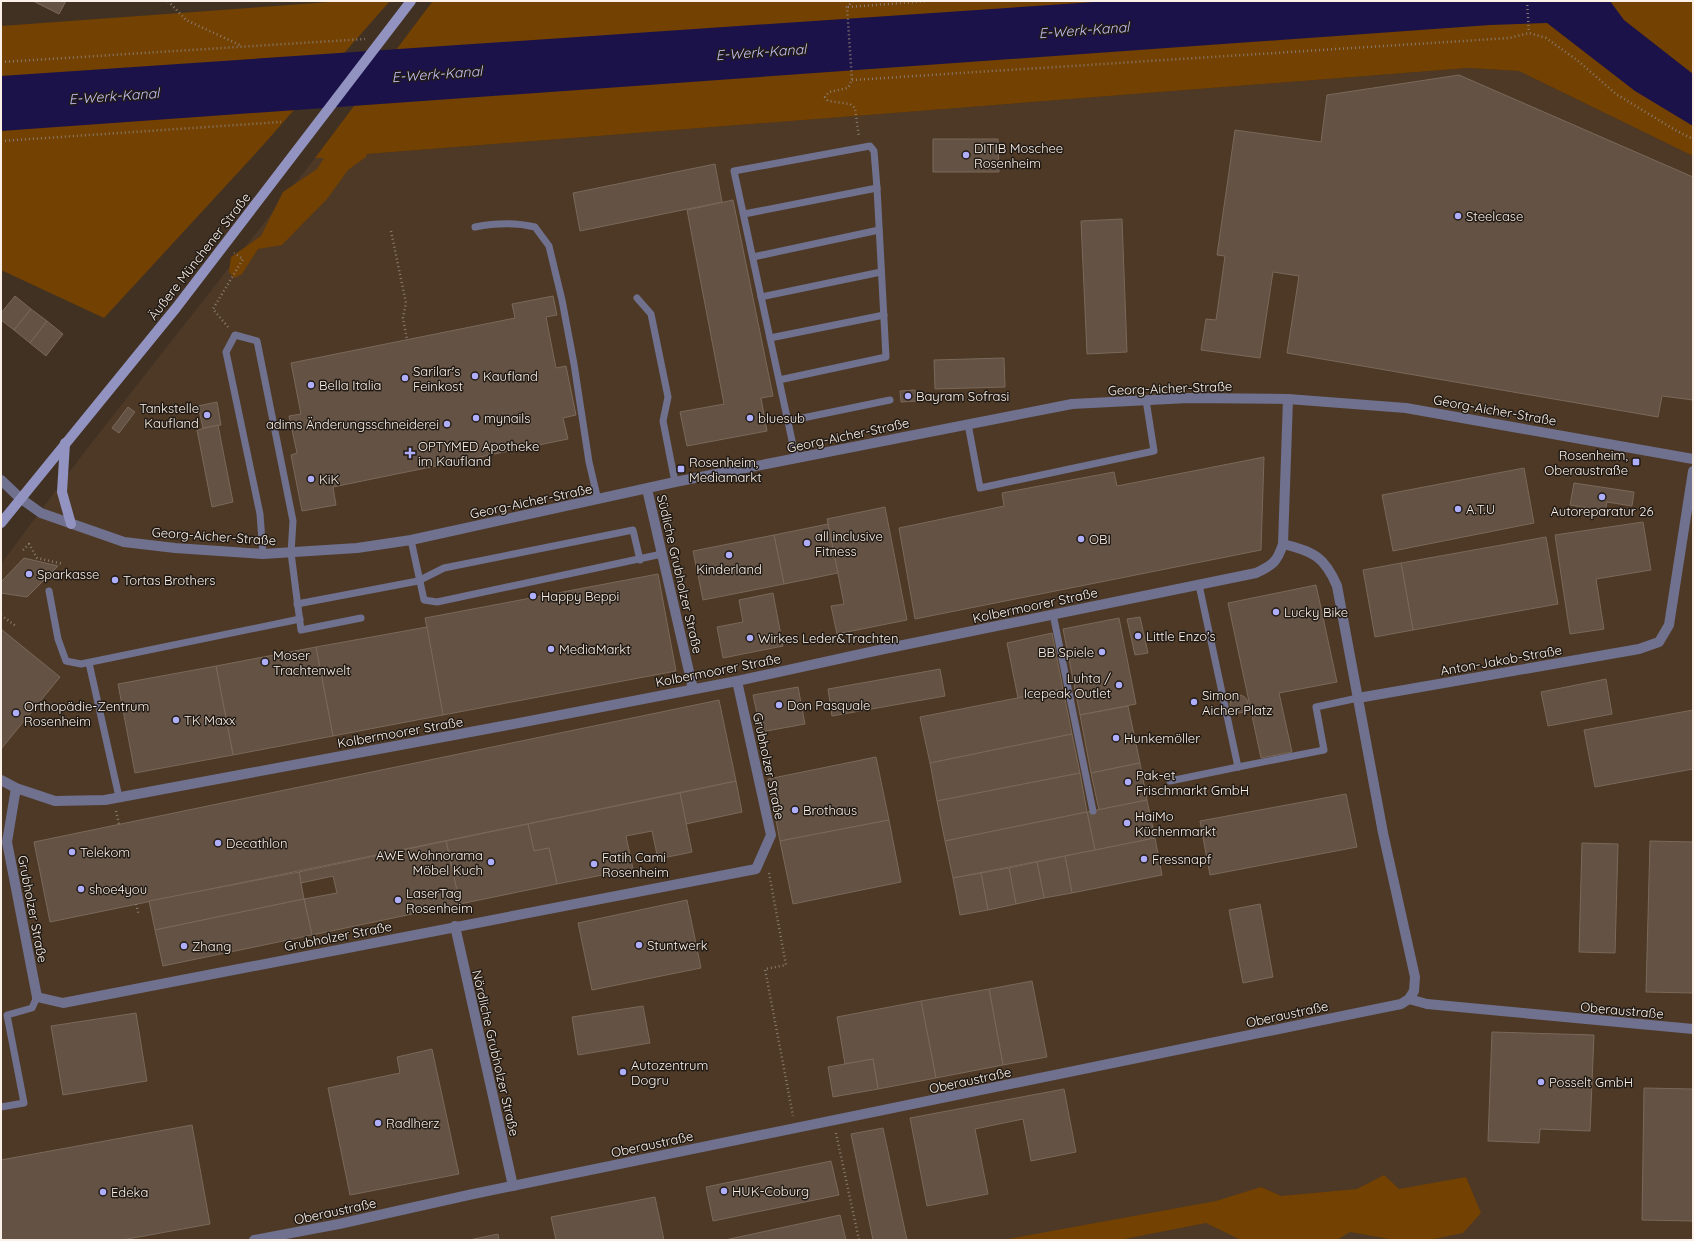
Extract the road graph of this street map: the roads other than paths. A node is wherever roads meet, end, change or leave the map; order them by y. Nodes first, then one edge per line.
1 (411, 1) edge
2 (877, 188) junction
3 (744, 214) junction
4 (475, 227) dead end
5 (879, 230) junction
6 (753, 257) junction
7 (881, 272) junction
8 (761, 297) junction
9 (637, 298) dead end
10 (884, 315) junction
11 (770, 338) junction
12 (779, 380) junction
13 (1288, 399) junction
14 (890, 400) dead end
15 (1146, 400) junction
16 (788, 421) junction
17 (968, 424) junction
18 (64, 443) junction
19 (796, 459) junction
20 (1693, 459) edge
21 (1693, 471) edge
22 (1, 480) edge
23 (675, 482) junction
24 (647, 489) junction
25 (20, 498) junction
26 (598, 500) junction
27 (1, 523) edge
28 (71, 524) junction
29 (411, 540) junction
30 (1284, 544) junction
31 (291, 553) junction
32 (263, 554) junction
33 (662, 554) junction
34 (640, 560) junction
35 (418, 580) junction
36 (1199, 585) junction
37 (49, 591) dead end
38 (297, 604) junction
39 (1053, 614) junction
40 (361, 618) dead end
41 (300, 619) junction
42 (89, 663) junction
43 (737, 681) junction
44 (693, 689) junction
45 (1358, 698) junction
46 (1238, 768) junction
47 (1, 780) edge
48 (1170, 781) dead end
49 (16, 788) junction
50 (119, 797) junction
51 (1093, 811) dead end
52 (455, 926) junction
53 (37, 997) junction
54 (1409, 1000) junction
55 (1693, 1029) edge
56 (1, 1107) edge
57 (512, 1186) junction
58 (254, 1240) edge

1 - 18 main road, Äußere Münchener Straße
2 - 3 lane
2 - 3 lane
2 - 5 lane
3 - 6 lane
4 - 26 lane
5 - 6 lane
5 - 7 lane
6 - 8 lane
7 - 8 lane
7 - 10 lane
8 - 11 lane
9 - 23 lane
10 - 11 lane
10 - 12 lane
11 - 12 lane
12 - 16 lane
13 - 15 street, Georg-Aicher-Straße
13 - 20 street, Georg-Aicher-Straße
13 - 30 street, Kolbermoorer Straße
14 - 16 lane
15 - 17 street, Georg-Aicher-Straße
15 - 17 lane
16 - 19 lane
17 - 19 street, Georg-Aicher-Straße
18 - 25 main road, Äußere Münchener Straße
18 - 28 main road
19 - 23 street, Georg-Aicher-Straße
21 - 45 street, Anton-Jakob-Straße
22 - 25 street, Georg-Aicher-Straße
23 - 24 street, Georg-Aicher-Straße
24 - 26 street, Georg-Aicher-Straße
24 - 33 street, Südliche Grubholzer Straße
25 - 27 main road, Äußere Münchener Straße
25 - 28 street, Georg-Aicher-Straße
26 - 29 street, Georg-Aicher-Straße
28 - 32 street, Georg-Aicher-Straße
29 - 31 street, Georg-Aicher-Straße
29 - 35 lane
30 - 36 street, Kolbermoorer Straße
30 - 45 street
31 - 32 street, Georg-Aicher-Straße
31 - 32 lane
31 - 38 lane
33 - 34 lane
33 - 44 street, Südliche Grubholzer Straße
34 - 35 lane
34 - 35 lane
35 - 38 lane
36 - 39 street, Kolbermoorer Straße
36 - 46 lane
37 - 42 lane
38 - 41 lane
39 - 43 street, Kolbermoorer Straße
39 - 51 lane
40 - 41 lane
41 - 42 lane
42 - 50 lane
43 - 44 street, Kolbermoorer Straße
43 - 52 street, Grubholzer Straße
44 - 50 street, Kolbermoorer Straße
45 - 46 lane
45 - 54 street
46 - 48 lane
47 - 49 street, Kolbermoorer Straße
49 - 50 street, Kolbermoorer Straße
49 - 53 street, Grubholzer Straße
52 - 53 street, Grubholzer Straße
52 - 57 street, Nördliche Grubholzer Straße
53 - 56 lane
54 - 55 street, Oberaustraße
54 - 57 street, Oberaustraße
57 - 58 street, Oberaustraße

